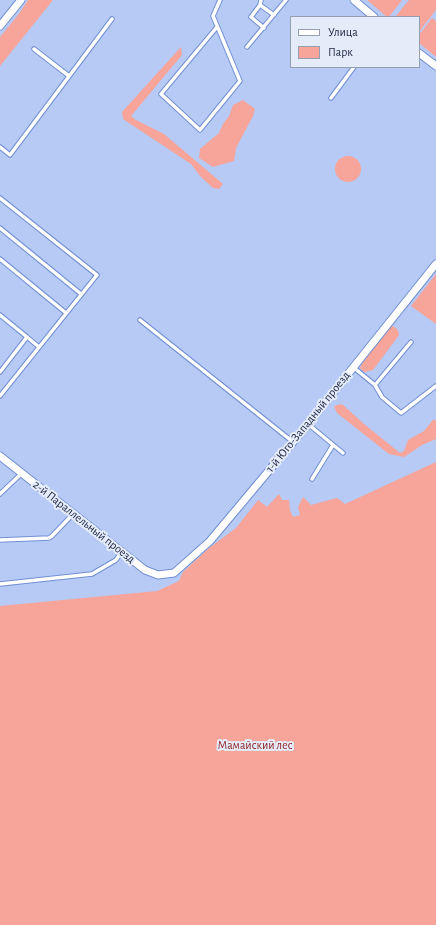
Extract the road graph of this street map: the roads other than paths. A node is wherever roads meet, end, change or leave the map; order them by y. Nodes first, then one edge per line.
1 (21, 0) edge
2 (220, 0) edge
3 (261, 0) edge
4 (286, 0) edge
5 (354, 0) edge
6 (260, 5) junction
7 (274, 15) junction
8 (372, 16) edge
9 (112, 19) dead end
10 (0, 26) edge
11 (217, 27) junction
12 (264, 28) junction
13 (247, 47) dead end
14 (34, 49) dead end
15 (420, 54) edge
16 (436, 66) edge
17 (353, 68) edge
18 (69, 76) junction
19 (331, 98) dead end
20 (0, 147) edge
21 (0, 198) edge
22 (0, 228) edge
23 (0, 259) edge
24 (436, 264) edge
25 (81, 294) junction
26 (66, 313) junction
27 (0, 315) edge
28 (140, 320) dead end
29 (27, 337) junction
30 (411, 342) dead end
31 (39, 347) junction
32 (353, 368) junction
33 (0, 372) edge
34 (375, 385) junction
35 (436, 386) edge
36 (0, 396) edge
37 (308, 424) junction
38 (293, 442) junction
39 (333, 445) junction
40 (343, 453) dead end
41 (0, 456) edge
42 (22, 473) junction
43 (312, 479) dead end
44 (0, 494) edge
45 (73, 513) junction
46 (0, 540) edge
47 (122, 551) junction
48 (174, 573) joint
49 (0, 584) edge

1 - 10 street
2 - 11 lane
3 - 6 lane
4 - 7 lane
5 - 8 street
6 - 7 lane
6 - 12 lane
7 - 12 lane
9 - 18 lane
11 - 11 lane
12 - 13 lane
14 - 18 lane
15 - 16 street
17 - 19 lane
18 - 20 lane
21 - 25 lane
22 - 25 lane
23 - 26 lane
24 - 32 street, 1-й Юго-Западный проезд
25 - 26 lane
26 - 31 lane
27 - 29 lane
28 - 38 lane
29 - 31 lane
29 - 33 lane
30 - 34 lane
31 - 36 lane
32 - 34 lane
32 - 37 street, 1-й Юго-Западный проезд
34 - 35 lane
37 - 38 street, 1-й Юго-Западный проезд
37 - 39 lane
38 - 48 street, 1-й Юго-Западный проезд
39 - 40 lane
39 - 43 lane
41 - 42 street, 2-й Параллельный проезд
42 - 44 lane
42 - 45 street, 2-й Параллельный проезд
45 - 46 lane
45 - 47 street, 2-й Параллельный проезд
47 - 48 street, 2-й Параллельный проезд
47 - 49 lane

